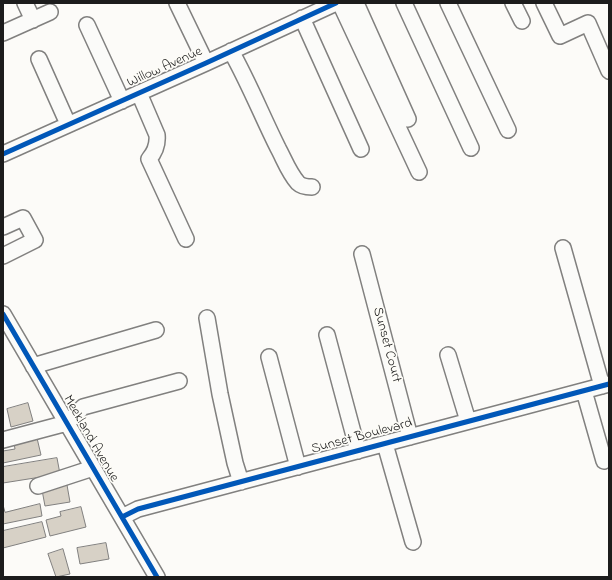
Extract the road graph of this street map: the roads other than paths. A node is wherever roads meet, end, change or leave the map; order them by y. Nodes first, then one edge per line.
1 (25, 3) edge
2 (177, 3) edge
3 (340, 3) edge
4 (356, 3) edge
5 (404, 3) edge
6 (448, 3) edge
7 (513, 3) edge
8 (544, 3) edge
9 (327, 5) edge
10 (50, 12) dead end
11 (302, 18) junction
12 (33, 20) junction
13 (522, 21) dead end
14 (87, 25) dead end
15 (3, 33) edge
16 (231, 51) junction
17 (39, 59) dead end
18 (206, 63) junction
19 (609, 71) edge
20 (139, 93) junction
21 (122, 101) junction
22 (408, 119) dead end
23 (68, 124) junction
24 (508, 130) dead end
25 (471, 148) dead end
26 (361, 149) dead end
27 (3, 154) edge
28 (419, 172) dead end
29 (312, 187) dead end
30 (3, 227) edge
31 (186, 239) dead end
32 (563, 248) dead end
33 (362, 254) dead end
34 (3, 256) edge
35 (3, 314) edge
36 (207, 318) dead end
37 (156, 330) dead end
38 (327, 335) dead end
39 (448, 355) dead end
40 (269, 357) dead end
41 (33, 366) junction
42 (179, 381) dead end
43 (605, 385) edge
44 (584, 391) junction
45 (468, 421) junction
46 (67, 422) junction
47 (410, 437) junction
48 (3, 440) edge
49 (385, 444) junction
50 (358, 451) junction
51 (604, 461) dead end
52 (298, 467) junction
53 (93, 468) junction
54 (241, 482) junction
55 (38, 486) dead end
56 (122, 517) junction
57 (413, 542) dead end
58 (156, 577) edge

1 - 12 street
2 - 18 street
3 - 28 street
4 - 22 street
5 - 25 street
6 - 24 street
7 - 13 street
8 - 19 street
9 - 11 street, Willow Avenue
10 - 12 street
11 - 16 street, Willow Avenue
11 - 26 street
12 - 15 street
14 - 21 street
16 - 18 street, Willow Avenue
16 - 29 street
17 - 23 street
18 - 20 street, Willow Avenue
20 - 21 street, Willow Avenue
20 - 31 street
21 - 23 street, Willow Avenue
23 - 27 street, Willow Avenue
30 - 34 street
32 - 43 street
33 - 47 street, Sunset Court
35 - 41 street, Meekland Avenue
36 - 54 street
37 - 41 street
38 - 50 street
39 - 45 street
40 - 52 street
41 - 46 street, Meekland Avenue
42 - 46 street
43 - 44 street, Sunset Boulevard
44 - 45 street, Sunset Boulevard
44 - 51 street
45 - 47 street, Sunset Boulevard
46 - 48 street
46 - 53 street, Meekland Avenue
47 - 49 street, Sunset Boulevard
49 - 50 street, Sunset Boulevard
49 - 57 street
50 - 52 street, Sunset Boulevard
52 - 54 street, Sunset Boulevard
53 - 55 street
53 - 56 street, Meekland Avenue
54 - 56 street, Sunset Boulevard
56 - 58 street, Meekland Avenue

